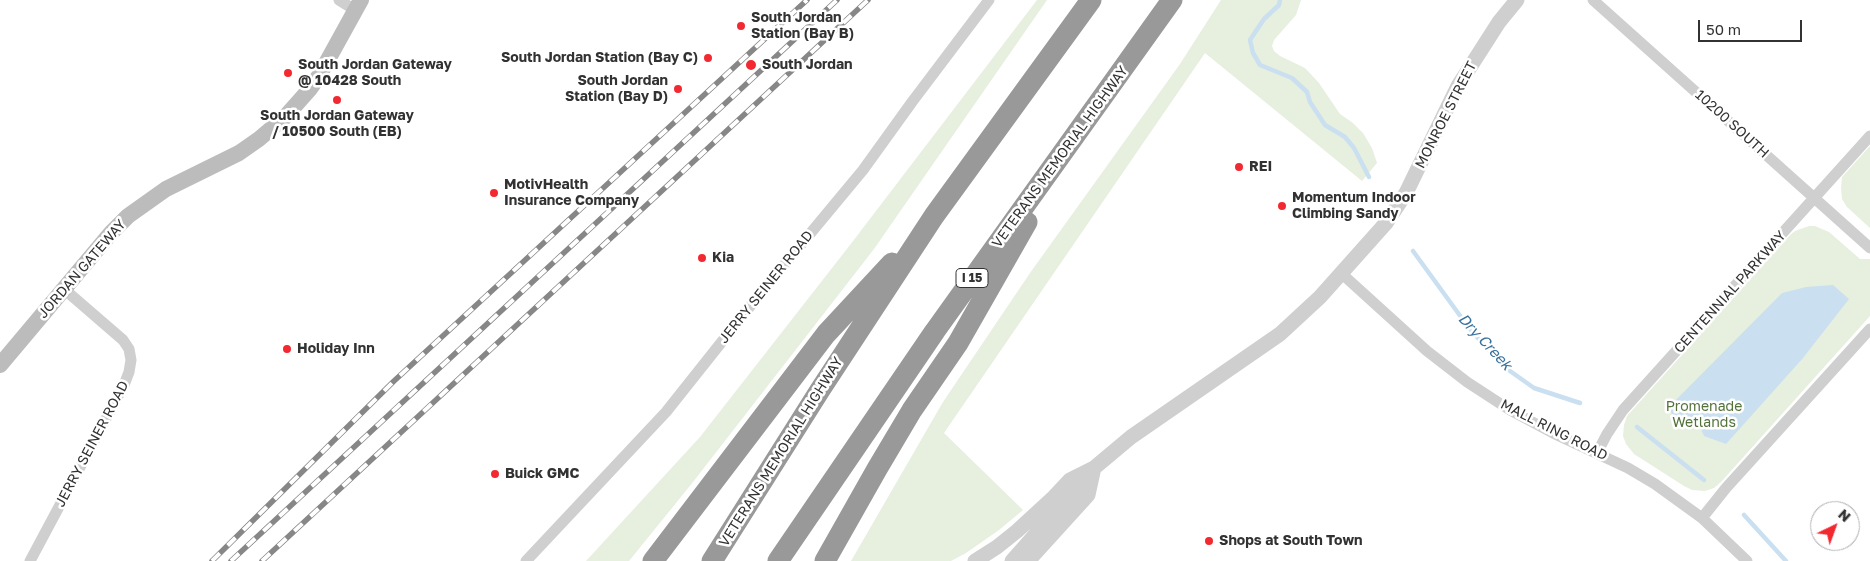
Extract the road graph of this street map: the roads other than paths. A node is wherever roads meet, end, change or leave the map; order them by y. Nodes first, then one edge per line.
1 (339, 0) edge
2 (989, 0) edge
3 (1091, 0) edge
4 (1172, 0) edge
5 (1517, 0) edge
6 (1593, 0) edge
7 (358, 5) edge
8 (1084, 122) junction
9 (1870, 136) edge
10 (1814, 198) junction
11 (934, 216) junction
12 (1870, 248) edge
13 (1342, 273) junction
14 (64, 289) junction
15 (1870, 329) edge
16 (0, 365) edge
17 (1597, 453) junction
18 (1094, 468) junction
19 (1702, 518) junction
20 (30, 561) edge
21 (526, 561) edge
22 (652, 561) edge
23 (712, 561) edge
24 (778, 561) edge
25 (825, 561) edge
26 (975, 561) edge
27 (1012, 561) edge
28 (1028, 561) edge
29 (1747, 561) edge

1 - 7 street
2 - 21 street, JERRY SEINER ROAD
3 - 11 highway, VETERANS MEMORIAL HIGHWAY
4 - 8 highway, VETERANS MEMORIAL HIGHWAY / I 15
5 - 13 street, MONROE STREET
6 - 10 street, 10200 SOUTH
7 - 14 main road, JORDAN GATEWAY
8 - 24 highway, VETERANS MEMORIAL HIGHWAY / I 15
8 - 25 highway
9 - 10 street, CENTENNIAL PARKWAY
10 - 12 street, 10200 SOUTH
10 - 17 street, CENTENNIAL PARKWAY
11 - 22 highway
11 - 23 highway, VETERANS MEMORIAL HIGHWAY
13 - 17 street, MALL RING ROAD
13 - 18 street, MONROE STREET
14 - 16 main road, JORDAN GATEWAY
14 - 20 street, JERRY SEINER ROAD
15 - 19 street
17 - 19 street, MALL RING ROAD
18 - 26 street
18 - 27 street
18 - 28 street
19 - 29 street, MALL RING ROAD

